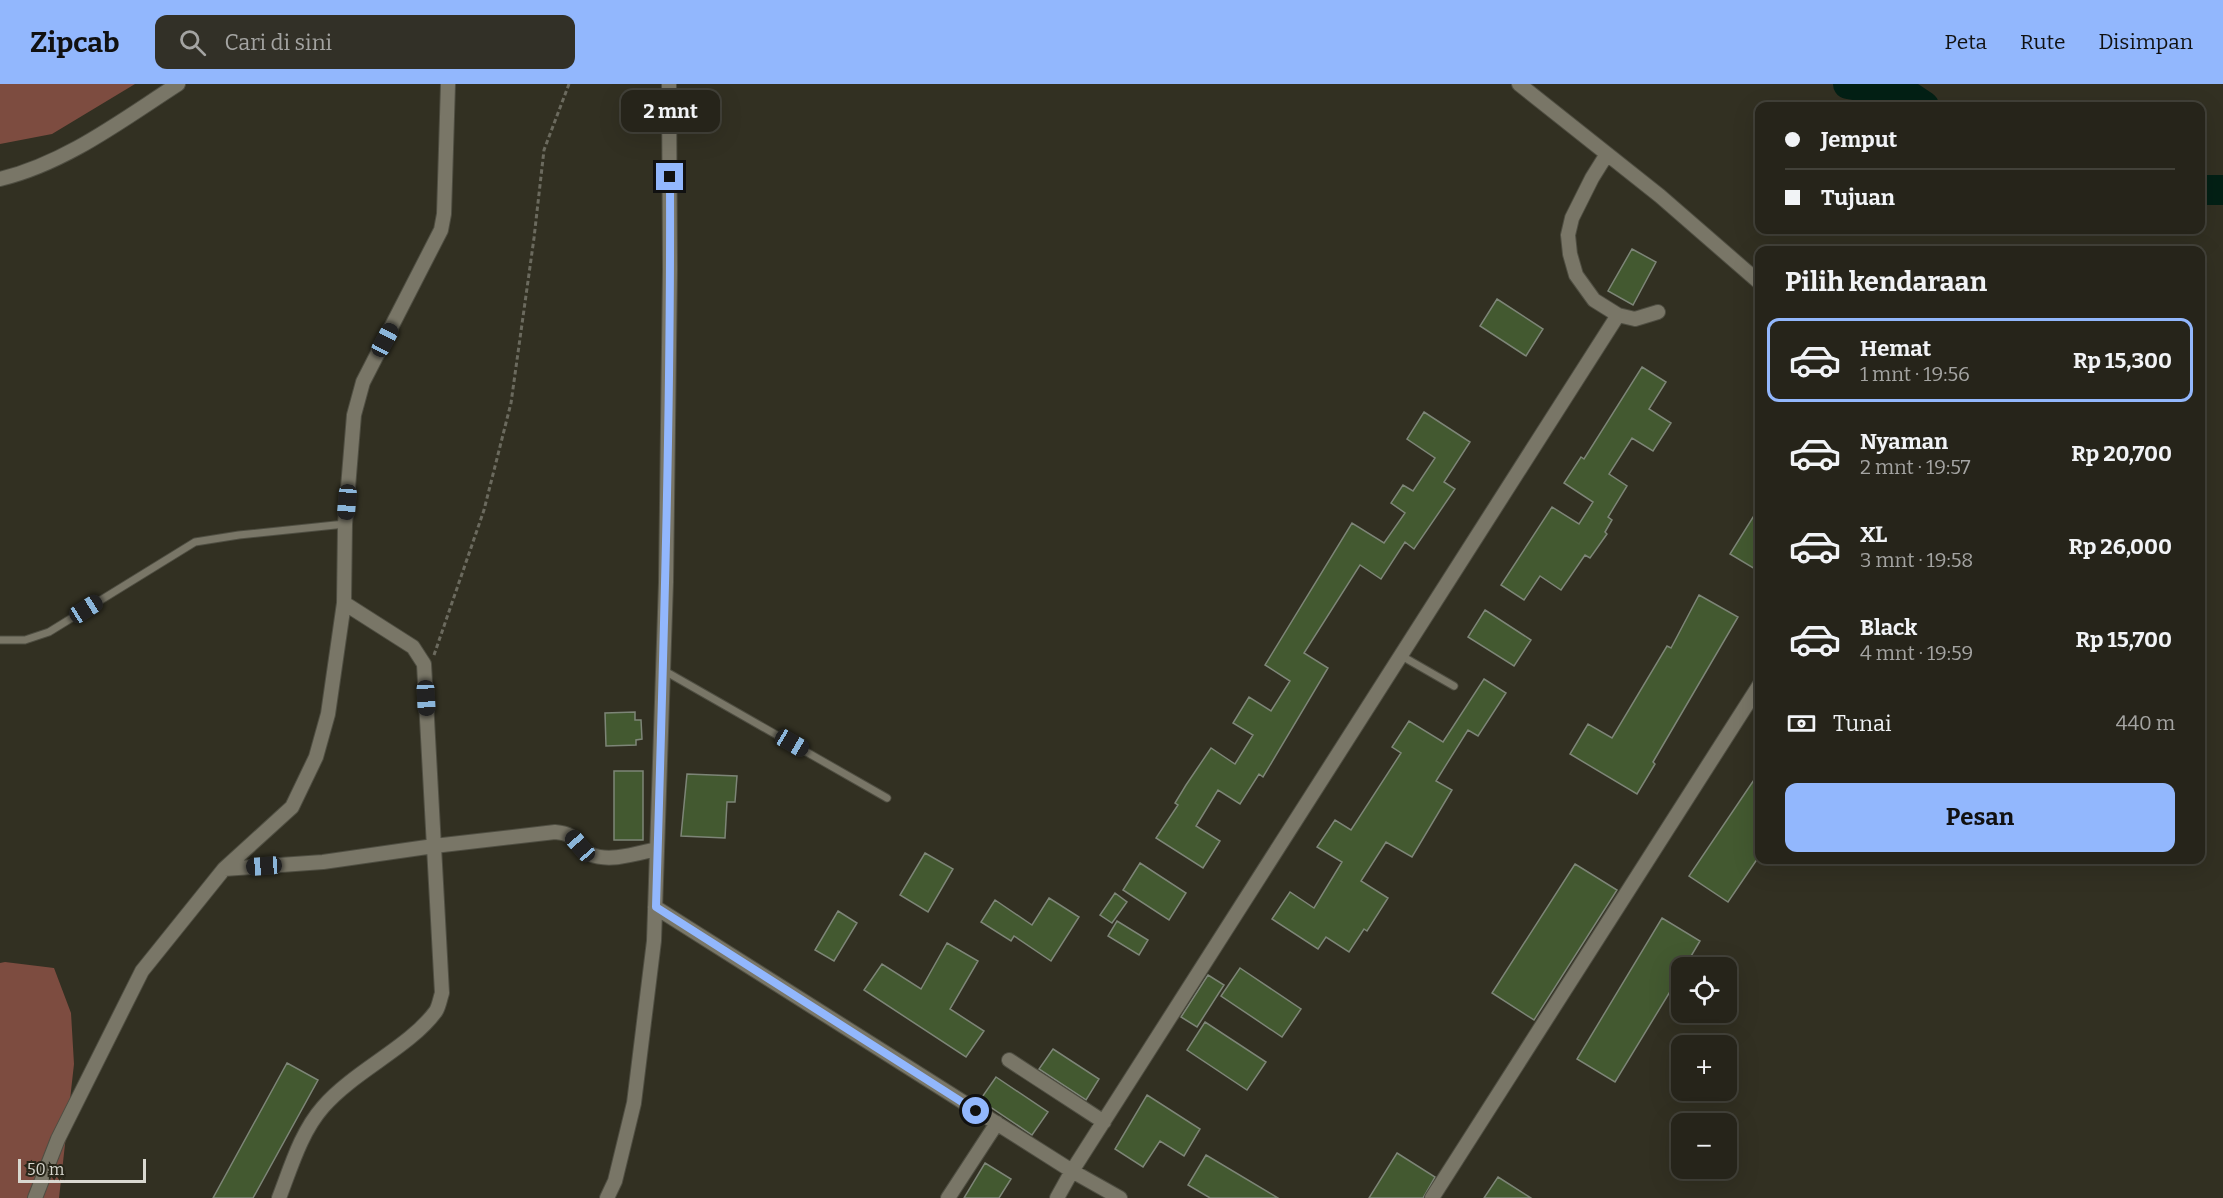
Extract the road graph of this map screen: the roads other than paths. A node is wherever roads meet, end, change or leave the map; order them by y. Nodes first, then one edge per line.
1 (178, 84) edge
2 (448, 84) edge
3 (669, 84) edge
4 (1519, 84) edge
5 (1607, 154) junction
6 (0, 179) edge
7 (1755, 279) edge
8 (1658, 312) dead end
9 (1618, 315) junction
10 (345, 524) junction
11 (344, 603) junction
12 (0, 640) edge
13 (1400, 655) junction
14 (663, 670) junction
15 (1454, 686) dead end
16 (1755, 692) edge
17 (888, 798) dead end
18 (434, 846) junction
19 (657, 849) junction
20 (224, 869) junction
21 (656, 907) junction
22 (1009, 1060) dead end
23 (1104, 1122) junction
24 (997, 1124) junction
25 (1072, 1171) junction
26 (35, 1198) edge
27 (279, 1198) edge
28 (607, 1198) edge
29 (948, 1198) edge
30 (1057, 1198) edge
31 (1120, 1198) edge
32 (1432, 1198) edge

1 - 6 street
2 - 10 street
3 - 14 street
4 - 5 street
5 - 7 street
5 - 9 street
8 - 9 street
9 - 13 street
10 - 11 street
10 - 12 lane
11 - 18 street
11 - 20 street
13 - 15 lane
13 - 23 street
14 - 17 lane
14 - 19 street
16 - 32 street
18 - 19 street
18 - 20 street
18 - 27 street
19 - 21 street
20 - 26 street
21 - 24 street
21 - 28 street
22 - 23 street
23 - 25 street
24 - 25 street
24 - 29 street
25 - 30 street
25 - 31 street

